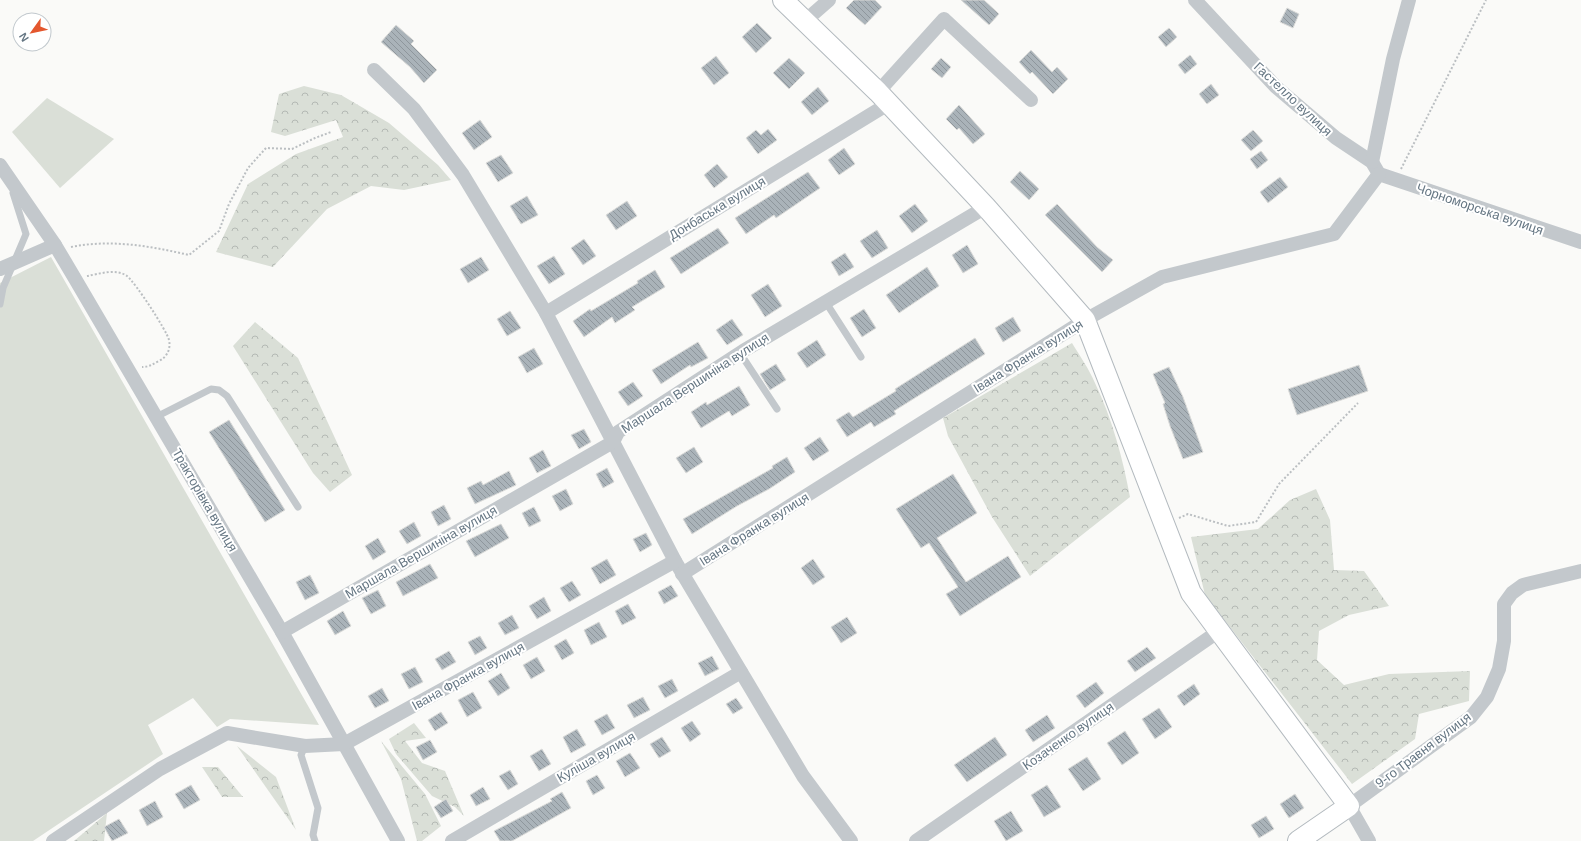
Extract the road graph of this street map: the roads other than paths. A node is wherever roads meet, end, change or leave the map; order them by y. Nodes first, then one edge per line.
1 (783, 0) edge
2 (829, 0) edge
3 (1195, 0) edge
4 (1410, 0) edge
5 (805, 22) junction
6 (374, 70) dead end
7 (883, 98) junction
8 (1031, 100) dead end
9 (1372, 162) junction
10 (0, 165) edge
11 (1379, 174) junction
12 (0, 175) edge
13 (986, 207) junction
14 (1581, 242) edge
15 (57, 248) junction
16 (14, 262) junction
17 (0, 269) edge
18 (825, 301) junction
19 (0, 304) edge
20 (546, 313) junction
21 (1085, 320) junction
22 (740, 353) junction
23 (861, 357) dead end
24 (777, 409) dead end
25 (156, 417) junction
26 (613, 442) junction
27 (298, 508) dead end
28 (675, 561) junction
29 (1581, 570) edge
30 (682, 574) junction
31 (1219, 631) junction
32 (282, 632) junction
33 (740, 672) junction
34 (344, 744) junction
35 (305, 746) junction
36 (1349, 806) junction
37 (53, 841) edge
38 (315, 841) edge
39 (398, 841) edge
40 (452, 841) edge
41 (851, 841) edge
42 (916, 841) edge
43 (1298, 841) edge
44 (1369, 841) edge

1 - 5 main road
2 - 5 street
3 - 9 street, Гастелло вулиця
4 - 9 street
5 - 7 main road
6 - 20 street
7 - 8 street, Донбаська вулиця
7 - 13 main road
7 - 20 street, Донбаська вулиця
9 - 11 street, Гастелло вулиця
10 - 15 street, Тракторівка вулиця
11 - 14 street, Чорноморська вулиця
11 - 21 street, Івана Франка вулиця
12 - 16 lane
13 - 18 street, Маршала Вершиніна вулиця
13 - 21 main road
15 - 16 street
15 - 25 street, Тракторівка вулиця
16 - 17 street
16 - 19 lane
18 - 22 street, Маршала Вершиніна вулиця
18 - 23 lane
20 - 26 street
21 - 30 street, Івана Франка вулиця
21 - 31 main road
22 - 24 lane
22 - 26 street, Маршала Вершиніна вулиця
25 - 27 lane
25 - 32 street, Тракторівка вулиця
26 - 28 street
26 - 32 street, Маршала Вершиніна вулиця
28 - 30 street
28 - 34 street, Івана Франка вулиця
29 - 36 street, 9-го Травня вулиця
30 - 33 street
31 - 36 main road
31 - 42 street, Козаченко вулиця
32 - 34 street, Тракторівка вулиця
33 - 40 street, Куліша вулиця
33 - 41 street
34 - 35 street
34 - 39 street, Тракторівка вулиця
35 - 37 street
35 - 38 lane
36 - 43 main road, 9-го Травня вулиця
36 - 44 street

